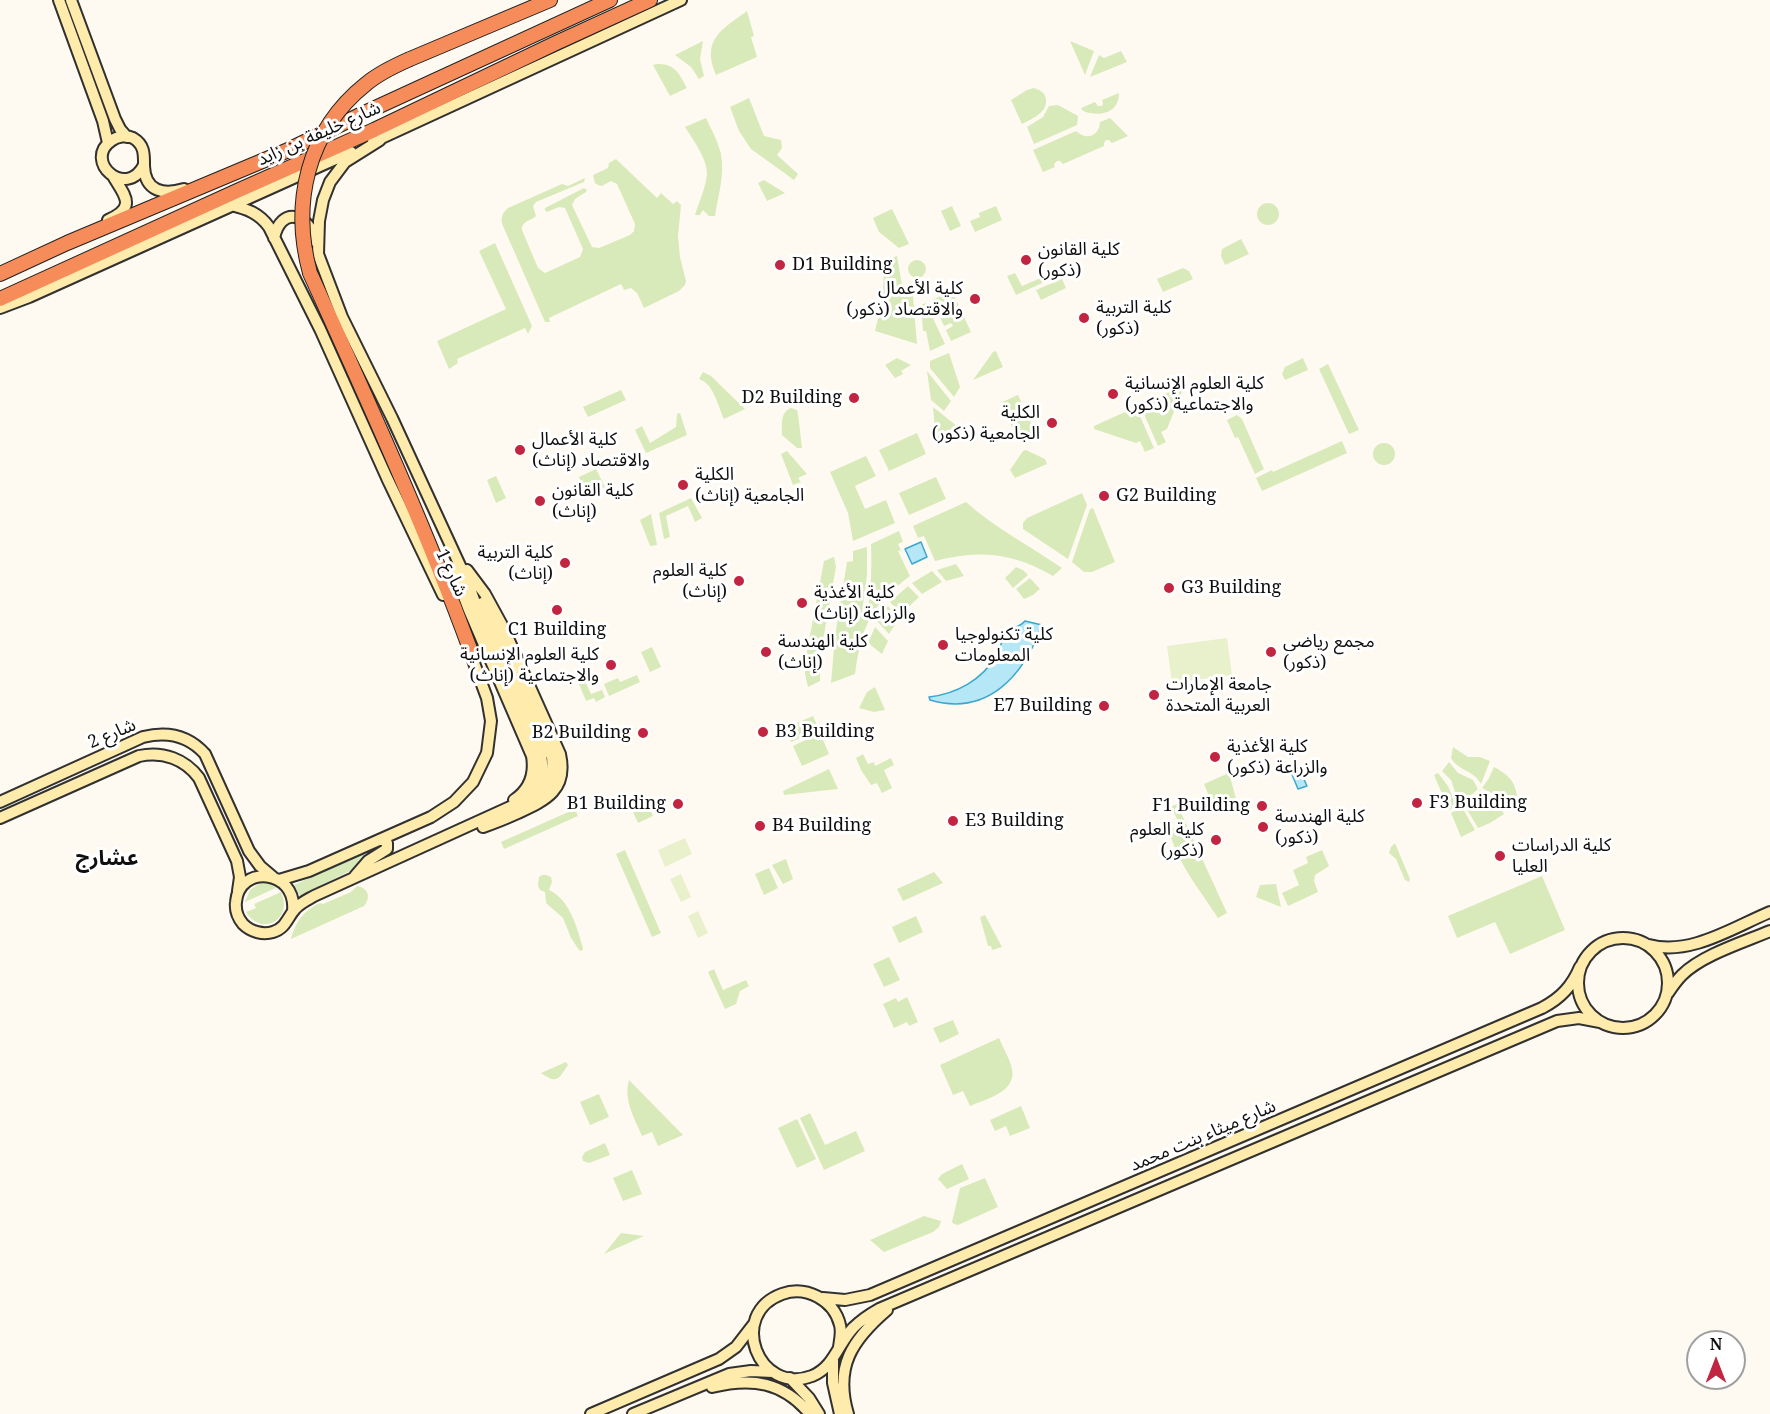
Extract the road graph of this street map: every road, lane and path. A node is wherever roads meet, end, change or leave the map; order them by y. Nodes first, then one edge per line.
1 (59, 0) edge
2 (71, 0) edge
3 (550, 0) edge
4 (610, 0) edge
5 (650, 0) edge
6 (681, 0) edge
7 (127, 136) junction
8 (380, 140) junction
9 (108, 143) junction
10 (144, 165) junction
11 (229, 175) junction
12 (112, 176) junction
13 (231, 206) junction
14 (274, 238) junction
15 (67, 243) junction
16 (318, 254) junction
17 (0, 274) edge
18 (0, 299) edge
19 (0, 308) edge
20 (454, 553) junction
21 (468, 583) junction
22 (470, 649) junction
23 (0, 802) edge
24 (0, 818) edge
25 (470, 830) junction
26 (451, 834) junction
27 (379, 840) junction
28 (353, 878) junction
29 (276, 879) junction
30 (238, 893) junction
31 (293, 911) junction
32 (1770, 912) edge
33 (1770, 931) edge
34 (1647, 945) junction
35 (1581, 967) junction
36 (1667, 993) junction
37 (1600, 1022) junction
38 (820, 1297) junction
39 (898, 1301) junction
40 (754, 1322) junction
41 (839, 1347) junction
42 (833, 1360) junction
43 (773, 1372) junction
44 (789, 1378) junction
45 (686, 1392) junction
46 (591, 1414) edge
47 (633, 1414) edge
48 (810, 1414) edge
49 (819, 1414) edge
50 (840, 1414) edge
51 (848, 1414) edge

1 - 9 street
2 - 7 street
3 - 22 highway, bridge
4 - 11 highway, شارع خليفة بن زايد
5 - 18 highway, شارع خليفة بن زايد
6 - 8 street
7 - 9 street
7 - 10 street
8 - 13 street
8 - 16 street, شارع 1
9 - 12 street
10 - 11 street
10 - 12 street
11 - 15 highway, شارع خليفة بن زايد
12 - 15 street
13 - 14 street, شارع 1
13 - 19 street
14 - 16 street
14 - 22 street, شارع 1
15 - 17 highway, شارع خليفة بن زايد
16 - 20 street, شارع 1
20 - 21 street, شارع 1
20 - 25 street
20 - 26 street
21 - 25 street, شارع 1
21 - 26 street, شارع 1
22 - 27 street, شارع 1
23 - 29 street, شارع 2
24 - 30 street, شارع 2
25 - 26 street, شارع 1
26 - 28 street, شارع 1
27 - 28 street
27 - 29 street, شارع 1
28 - 31 street, شارع 1
29 - 30 street
29 - 31 street
30 - 31 street
32 - 34 street
33 - 36 street
34 - 35 street
34 - 36 street
35 - 37 street
35 - 38 street, شارع ميثاء بنت محمد
36 - 37 street
37 - 39 street, شارع ميثاء بنت محمد
38 - 40 street
38 - 41 street
39 - 41 street, شارع ميثاء بنت محمد
39 - 51 street
40 - 43 street
40 - 46 street
41 - 42 street
42 - 44 street
42 - 50 street
43 - 44 street
43 - 45 street
44 - 49 street
45 - 47 street
45 - 48 street

